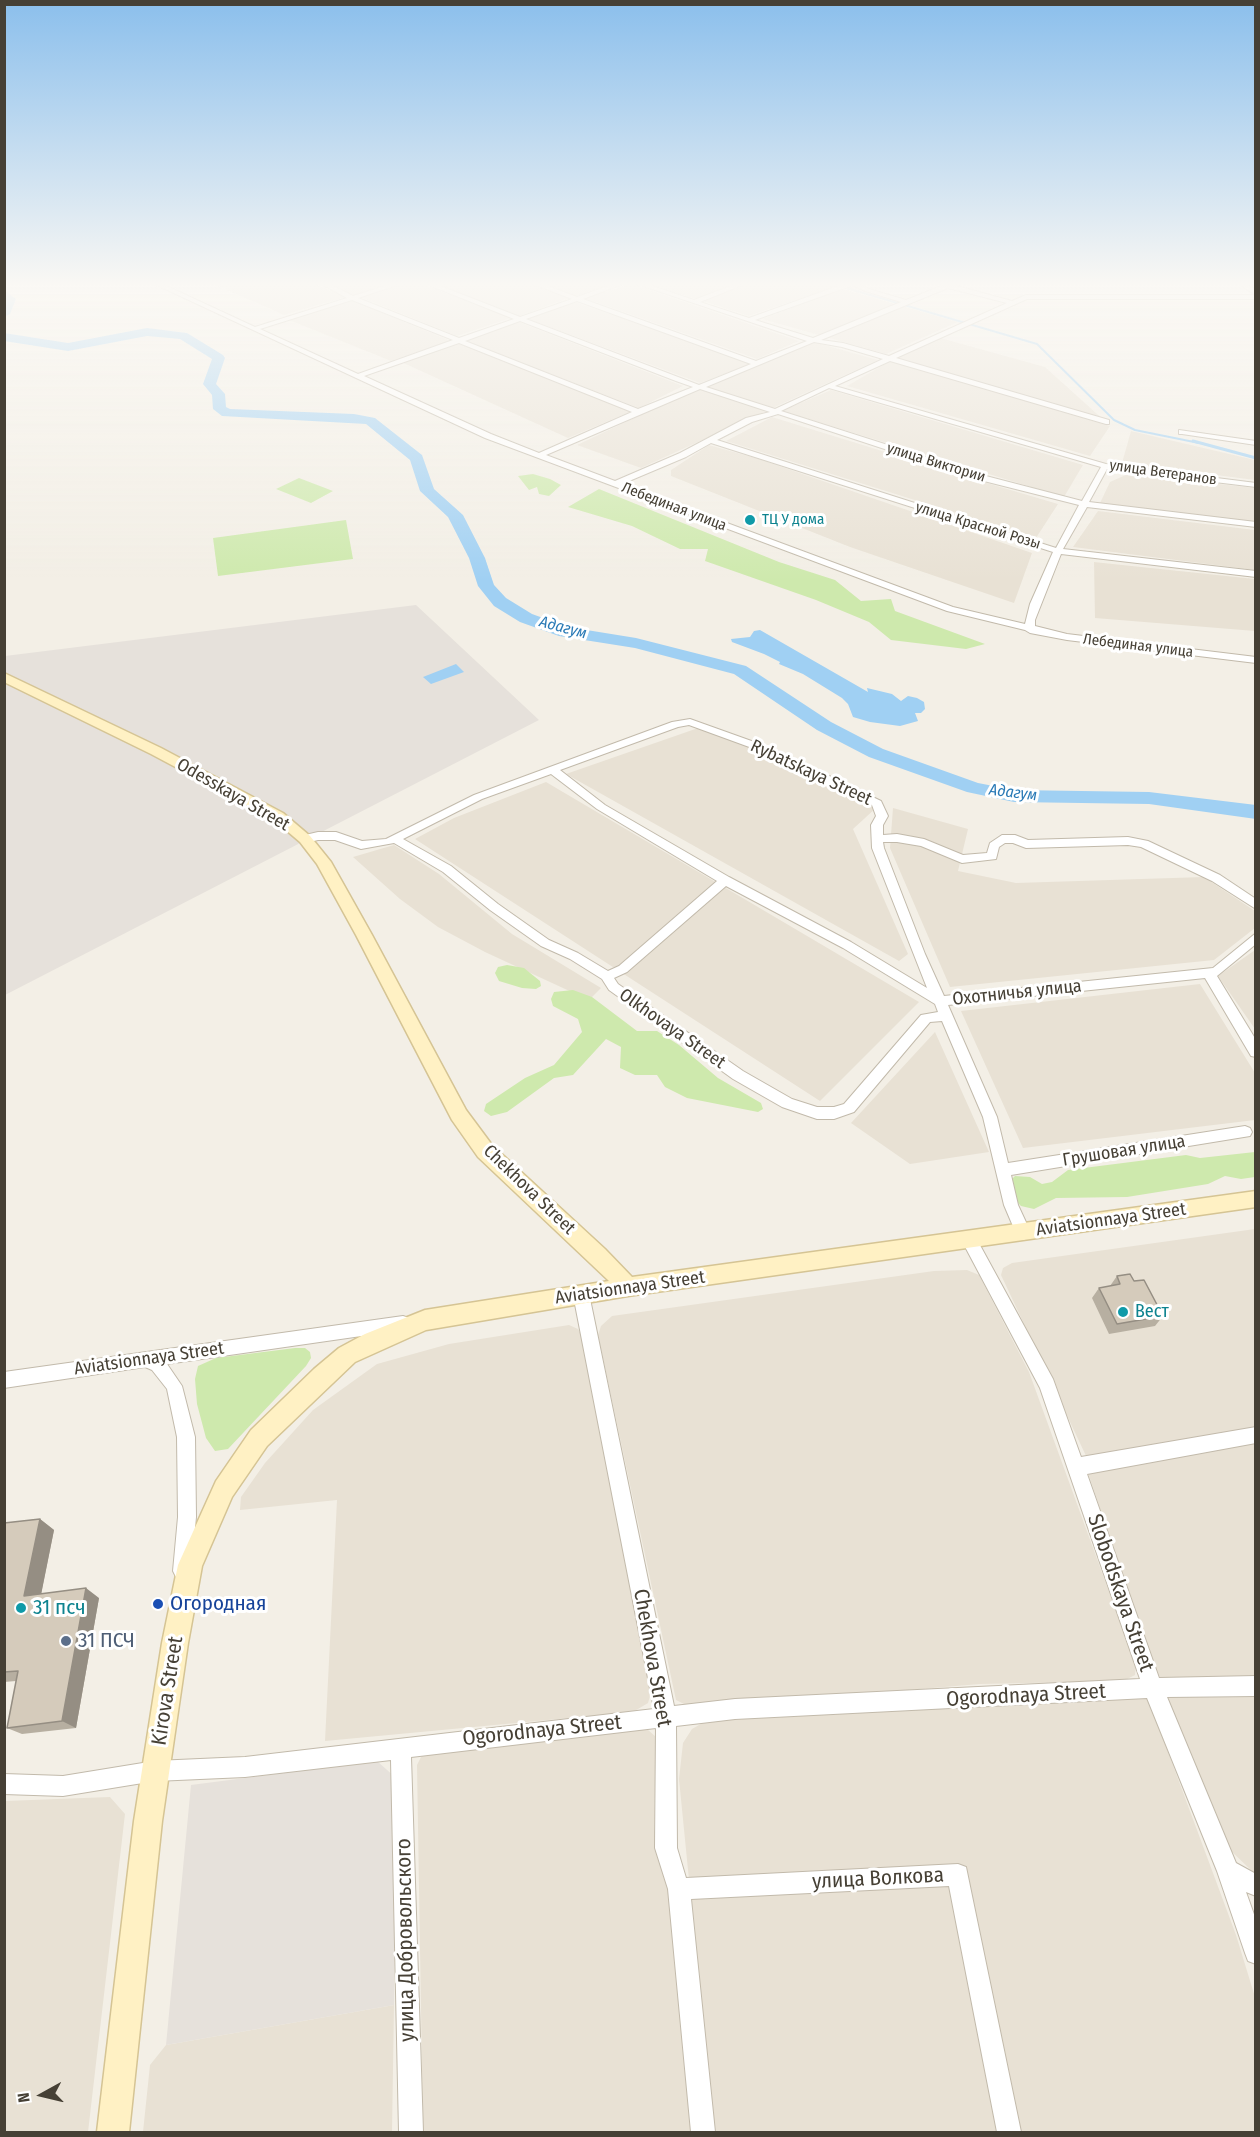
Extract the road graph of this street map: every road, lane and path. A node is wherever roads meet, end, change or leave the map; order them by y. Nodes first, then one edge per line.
1 (371, 382) edge
2 (561, 382) edge
3 (684, 382) edge
4 (712, 382) edge
5 (838, 382) edge
6 (969, 382) edge
7 (829, 386) junction
8 (698, 387) junction
9 (638, 412) junction
10 (775, 413) junction
11 (1106, 422) dead end
12 (1182, 432) dead end
13 (709, 440) junction
14 (1256, 443) edge
15 (540, 455) junction
16 (1104, 466) junction
17 (615, 484) junction
18 (1256, 485) edge
19 (1084, 504) junction
20 (1256, 525) edge
21 (1058, 551) junction
22 (1256, 574) edge
23 (1030, 630) junction
24 (1256, 660) edge
25 (4, 677) edge
26 (553, 770) junction
27 (305, 839) junction
28 (395, 839) junction
29 (879, 839) junction
30 (724, 880) junction
31 (1256, 905) edge
32 (1256, 937) edge
33 (1208, 972) junction
34 (607, 976) junction
35 (939, 1001) junction
36 (946, 1016) junction
37 (1256, 1052) edge
38 (459, 1115) joint
39 (1245, 1132) dead end
40 (1004, 1170) junction
41 (1256, 1199) edge
42 (1023, 1233) junction
43 (970, 1241) junction
44 (628, 1287) junction
45 (581, 1294) junction
46 (425, 1320) junction
47 (144, 1359) junction
48 (4, 1380) edge
49 (1256, 1435) edge
50 (1076, 1467) junction
51 (175, 1643) junction
52 (1256, 1686) edge
53 (1153, 1688) junction
54 (666, 1717) junction
55 (401, 1747) junction
56 (155, 1771) junction
57 (4, 1784) edge
58 (1228, 1871) junction
59 (1256, 1886) edge
60 (679, 1888) junction
61 (1256, 1953) edge
62 (113, 2133) edge
63 (411, 2133) edge
64 (703, 2133) edge
65 (1009, 2133) edge

1 - 15 street, Лебединая улица
2 - 9 street
3 - 8 street, улица Виктории
4 - 8 street
5 - 7 street
6 - 11 street
7 - 10 street
7 - 16 street, улица Ветеранов
8 - 9 street
8 - 10 street, улица Виктории
9 - 15 street
10 - 13 street
10 - 19 street, улица Виктории
12 - 14 street
13 - 17 street
13 - 21 street, улица Красной Розы
15 - 17 street, Лебединая улица
16 - 18 street, улица Ветеранов
16 - 19 street
17 - 23 street, Лебединая улица
19 - 20 street, улица Виктории
19 - 21 street
21 - 22 street, улица Красной Розы
21 - 23 street
23 - 24 street, Лебединая улица
25 - 27 main road, Odesskaya Street
26 - 28 street
26 - 29 street, Rybatskaya Street
26 - 30 street, Охотничья улица
27 - 28 street
27 - 38 main road, Odesskaya Street
28 - 34 street, Olkhovaya Street
29 - 31 street
29 - 35 street
30 - 34 street
30 - 35 street, Охотничья улица
32 - 33 street, Охотничья улица
33 - 35 street, Охотничья улица
33 - 37 street
34 - 36 street, Olkhovaya Street
35 - 36 street
36 - 40 street
38 - 44 main road, Chekhova Street
39 - 40 street, Грушовая улица
40 - 42 street
41 - 42 main road, Aviatsionnaya Street
42 - 43 main road, Aviatsionnaya Street
43 - 44 main road, Aviatsionnaya Street
43 - 50 street, Slobodskaya Street
44 - 45 main road, Aviatsionnaya Street
45 - 46 main road, Aviatsionnaya Street
45 - 54 street, Chekhova Street
46 - 47 street, Aviatsionnaya Street
46 - 51 main road, Kirova Street
47 - 48 street, Aviatsionnaya Street
47 - 51 street
49 - 50 street
50 - 53 street, Slobodskaya Street
51 - 56 main road, Kirova Street
52 - 53 street, Ogorodnaya Street
53 - 54 street, Ogorodnaya Street
53 - 58 street, Slobodskaya Street
54 - 55 street, Ogorodnaya Street
54 - 60 street, Chekhova Street
55 - 56 street, Ogorodnaya Street
55 - 63 street, улица Добровольского
56 - 57 street, Ogorodnaya Street
56 - 62 main road, Kirova Street
58 - 59 street
58 - 61 street, Slobodskaya Street
60 - 64 street, Chekhova Street
60 - 65 street, улица Волкова

